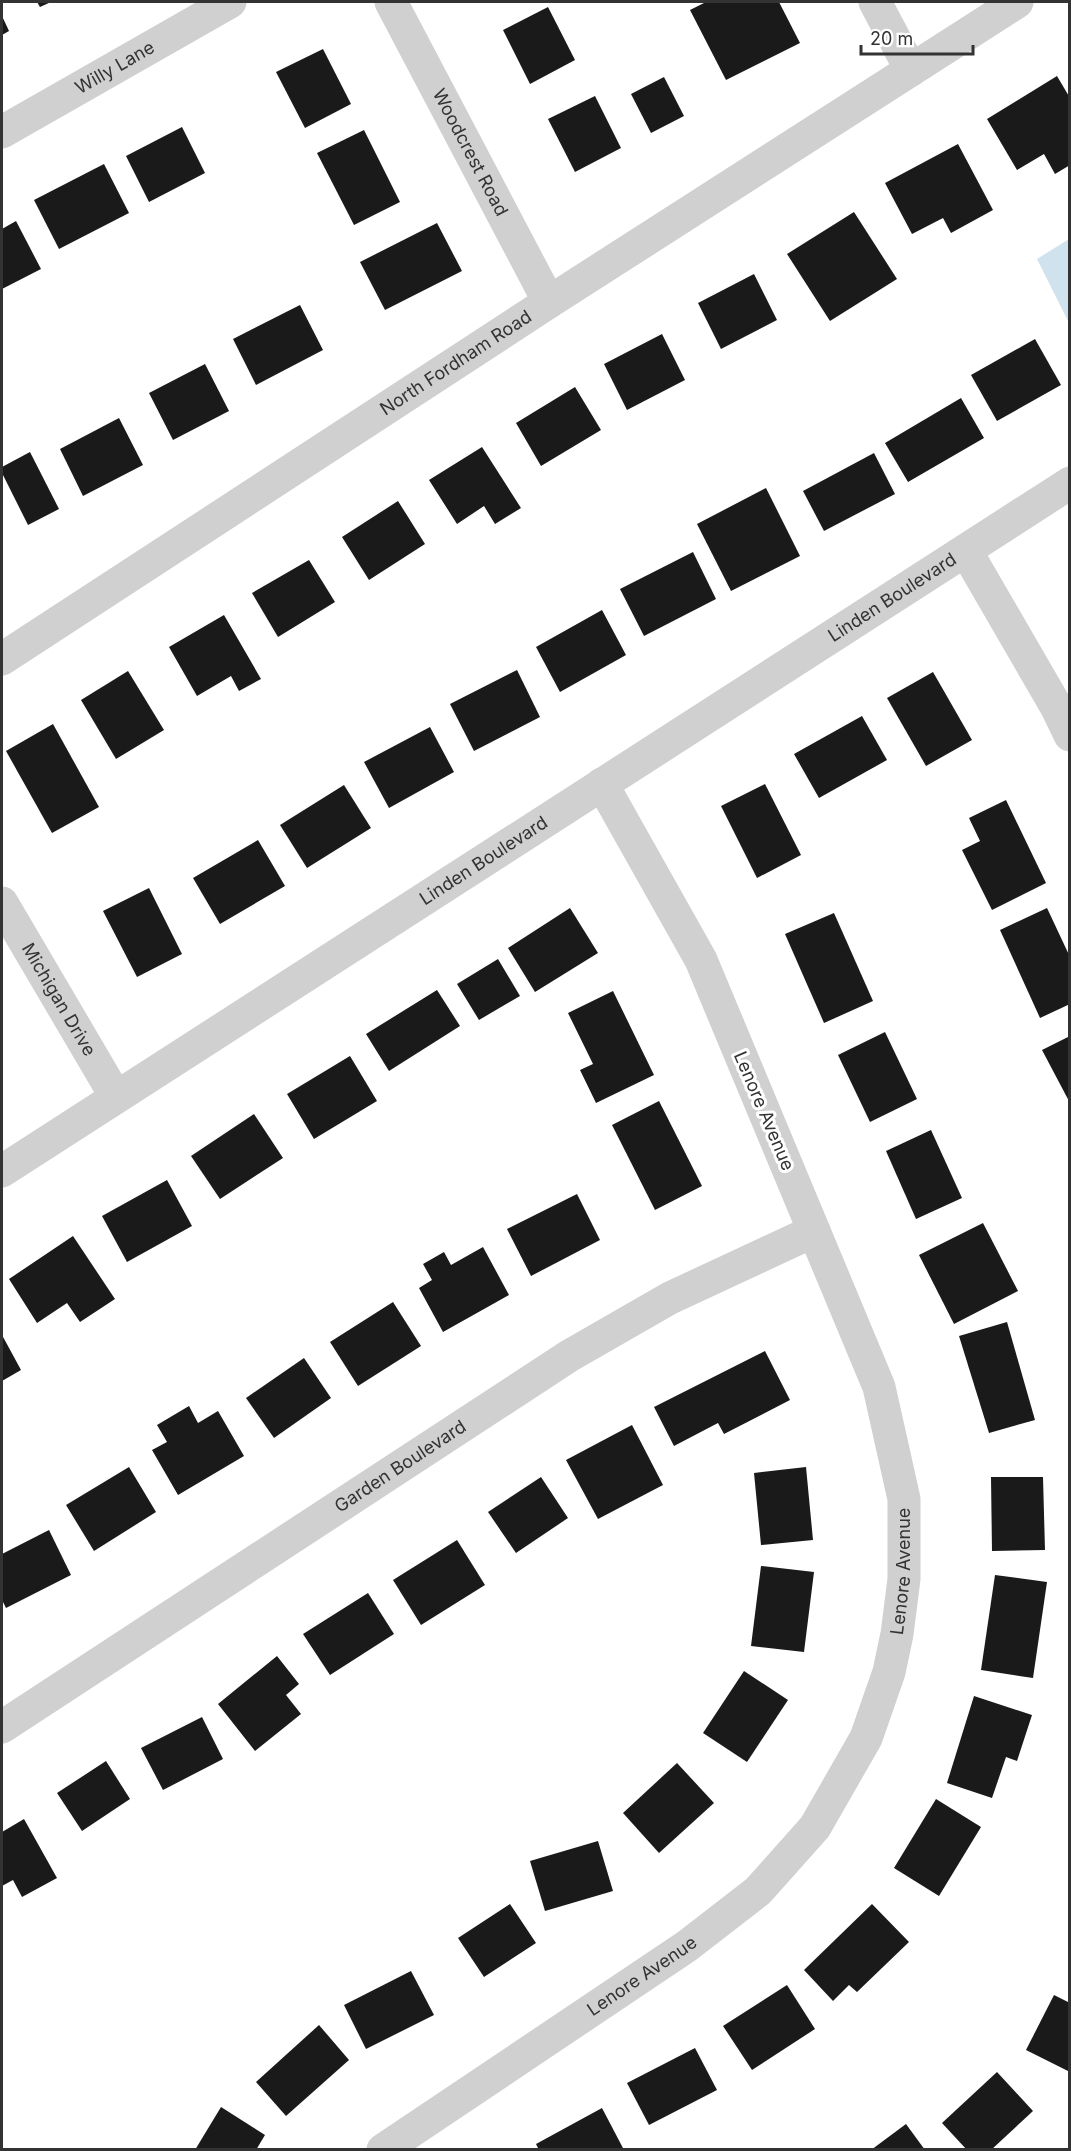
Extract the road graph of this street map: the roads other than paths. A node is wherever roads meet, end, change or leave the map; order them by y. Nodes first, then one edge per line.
1 (230, 2) edge
2 (391, 2) edge
3 (875, 2) edge
4 (1017, 2) edge
5 (910, 70) junction
6 (2, 132) edge
7 (549, 302) junction
8 (1070, 483) edge
9 (966, 551) junction
10 (2, 659) edge
11 (1070, 735) edge
12 (602, 784) junction
13 (2, 903) edge
14 (116, 1097) junction
15 (2, 1171) edge
16 (814, 1232) junction
17 (2, 1727) edge
18 (383, 2150) edge

1 - 6 street, Willy Lane
2 - 7 street, Woodcrest Road
3 - 5 street
4 - 5 street, North Fordham Road
5 - 7 street, North Fordham Road
7 - 10 street, North Fordham Road
8 - 9 street, Linden Boulevard
9 - 11 street
9 - 12 street, Linden Boulevard
12 - 14 street, Linden Boulevard
12 - 16 street, Lenore Avenue
13 - 14 street, Michigan Drive
14 - 15 street, Linden Boulevard
16 - 17 street, Garden Boulevard
16 - 18 street, Lenore Avenue

